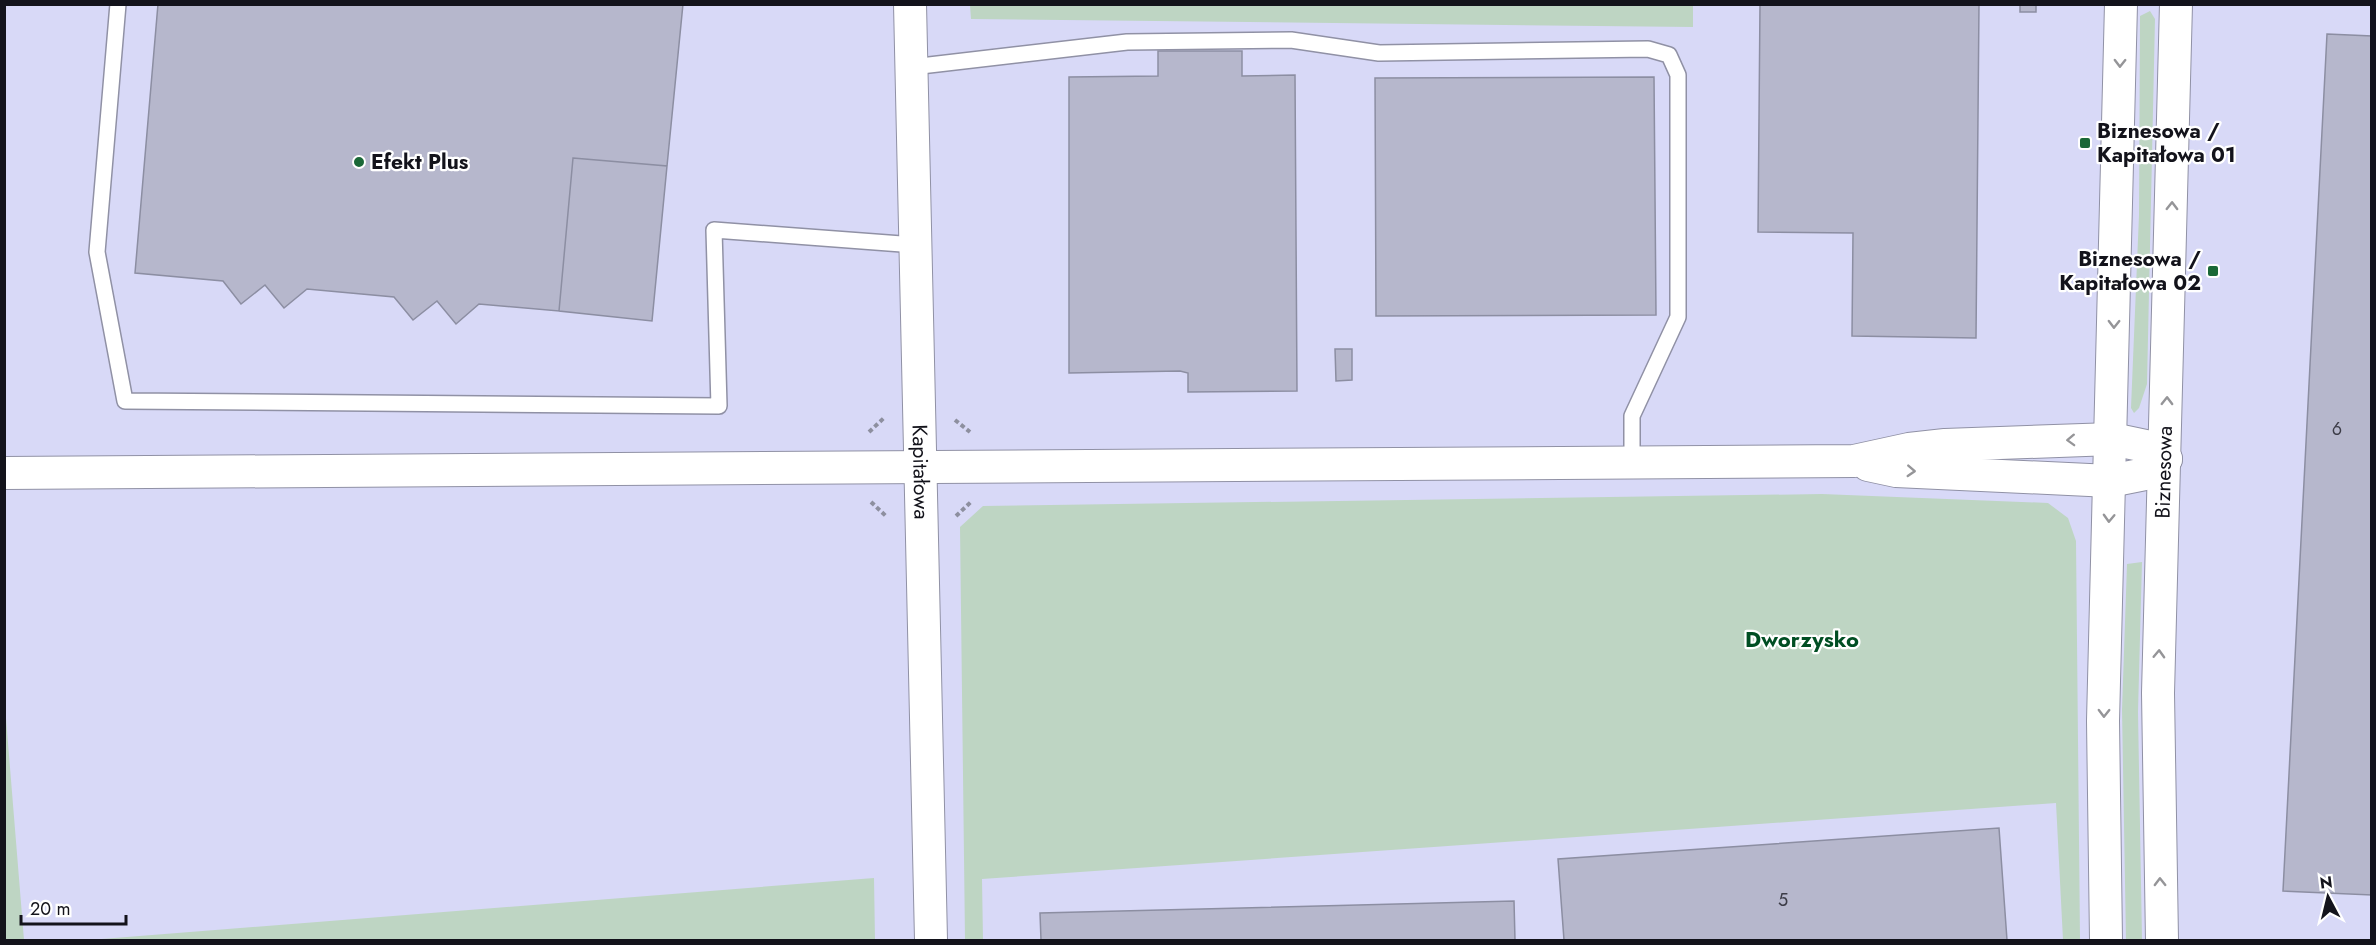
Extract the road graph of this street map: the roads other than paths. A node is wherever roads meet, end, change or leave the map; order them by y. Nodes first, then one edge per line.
1 (117, 4) edge
2 (910, 4) edge
3 (2121, 4) edge
4 (2176, 4) edge
5 (912, 67) junction
6 (915, 245) junction
7 (2112, 439) junction
8 (2166, 459) junction
9 (1854, 461) junction
10 (1632, 463) junction
11 (920, 467) junction
12 (4, 472) edge
13 (2110, 481) junction
14 (930, 940) edge
15 (2106, 940) edge
16 (2162, 940) edge

1 - 6 lane
2 - 5 street, Kapitałowa
3 -> 7 street
8 -> 4 street, Biznesowa
5 - 6 street, Kapitałowa
5 - 10 lane
6 - 11 street, Kapitałowa
7 - 8 street
7 -> 9 street
7 - 13 street
8 - 13 street
16 -> 8 street, Biznesowa
9 - 10 street
9 -> 13 street
10 - 11 street
11 - 12 street
11 - 14 street, Kapitałowa
13 -> 15 street

